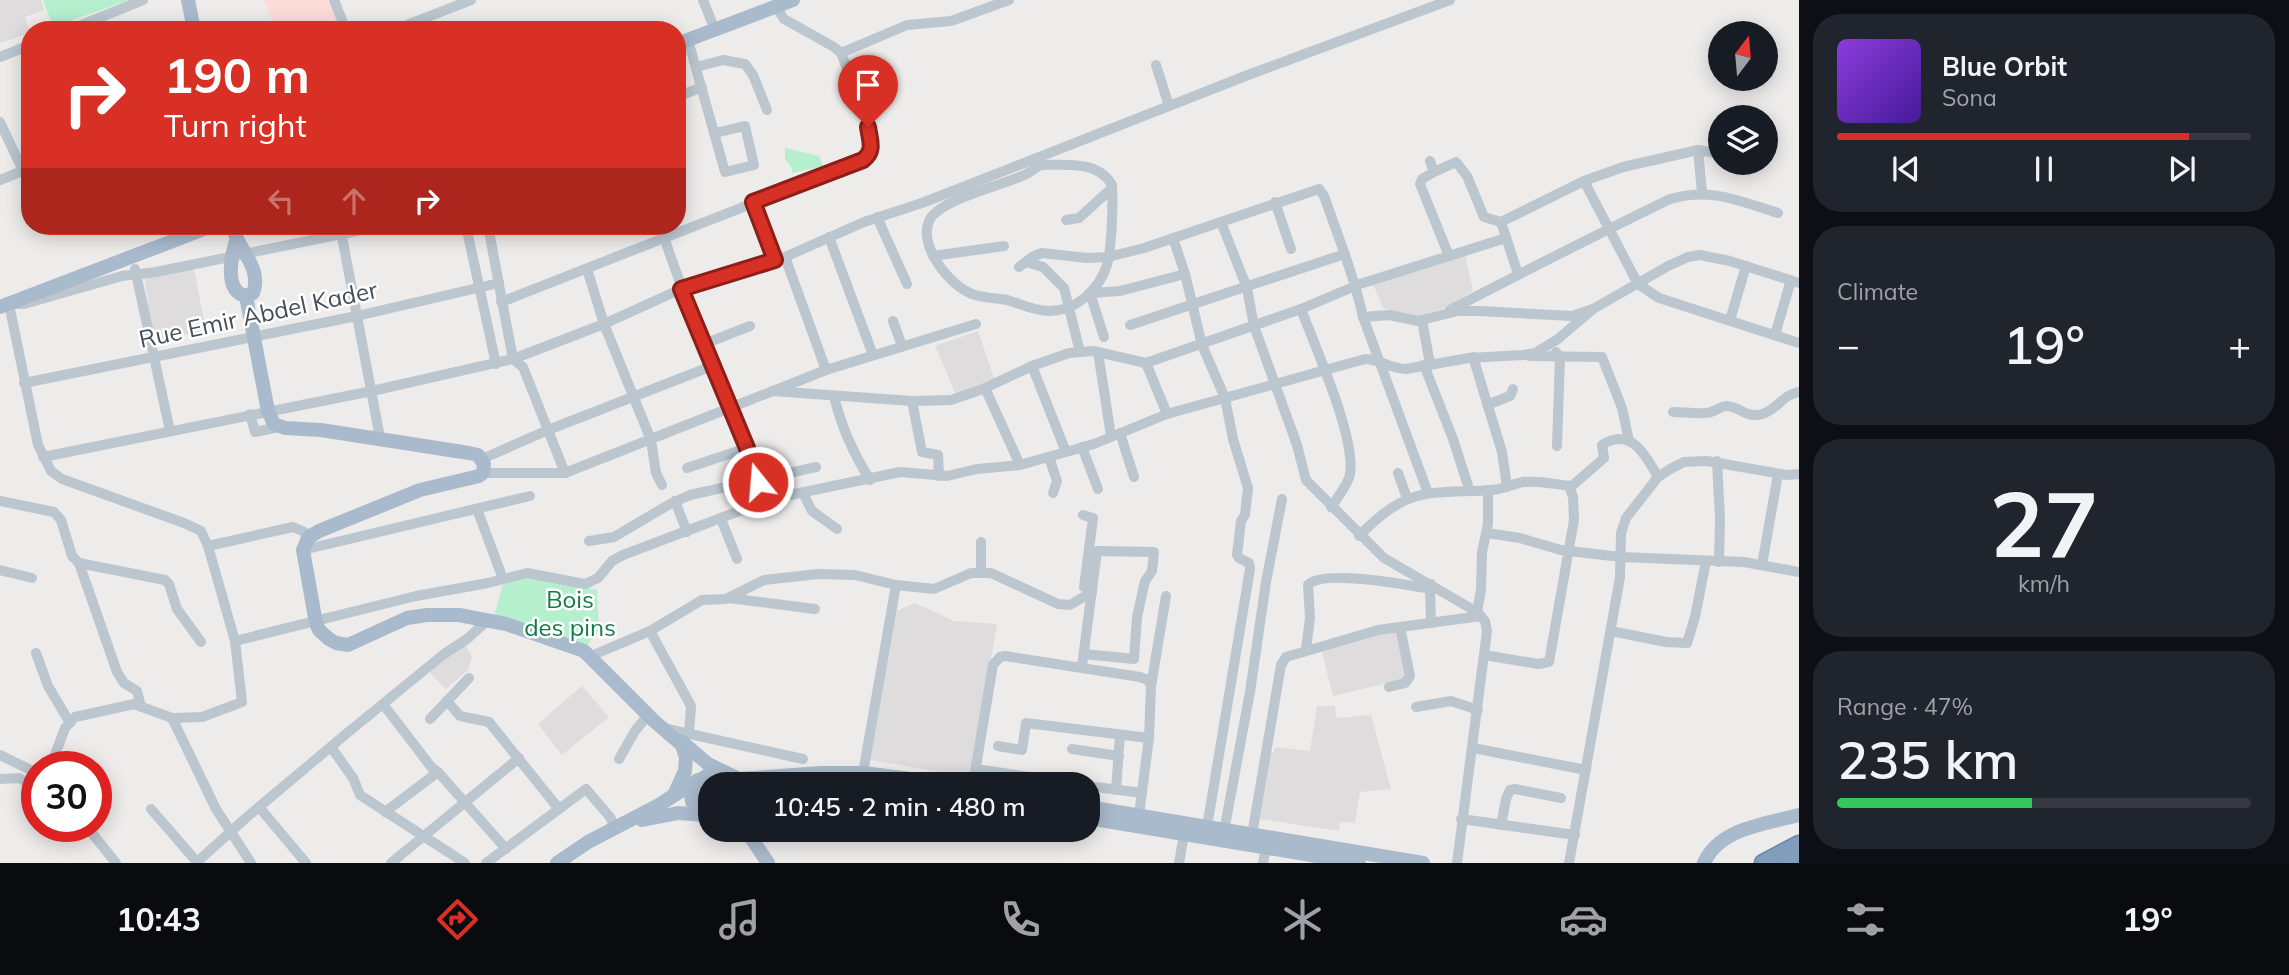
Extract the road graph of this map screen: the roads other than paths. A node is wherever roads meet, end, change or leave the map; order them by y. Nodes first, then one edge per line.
1 (143, 0) edge
2 (188, 0) edge
3 (334, 0) edge
4 (471, 0) edge
5 (703, 0) edge
6 (793, 0) edge
7 (1009, 0) edge
8 (1450, 0) edge
9 (776, 7) junction
10 (91, 21) edge
11 (192, 21) edge
12 (342, 21) edge
13 (417, 21) edge
14 (715, 30) junction
15 (686, 41) edge
16 (686, 49) edge
17 (21, 50) edge
18 (841, 53) junction
19 (0, 57) edge
20 (1156, 65) dead end
21 (696, 67) junction
22 (702, 87) junction
23 (686, 93) edge
24 (1169, 106) junction
25 (767, 110) dead end
26 (0, 122) edge
27 (715, 133) junction
28 (1698, 150) junction
29 (1708, 152) edge
30 (21, 161) edge
31 (21, 172) edge
32 (1014, 173) junction
33 (1, 178) edge
34 (1584, 181) junction
35 (1112, 188) junction
36 (1702, 193) junction
37 (753, 202) junction
38 (1275, 202) junction
39 (1778, 213) dead end
40 (877, 217) junction
41 (1066, 220) dead end
42 (1221, 222) junction
43 (1501, 222) junction
44 (686, 226) edge
45 (1608, 229) junction
46 (184, 235) edge
47 (234, 235) edge
48 (313, 235) edge
49 (341, 235) edge
50 (468, 235) edge
51 (490, 235) edge
52 (663, 235) edge
53 (671, 235) edge
54 (830, 237) junction
55 (1173, 238) junction
56 (1506, 238) junction
57 (1003, 246) dead end
58 (238, 249) junction
59 (1291, 249) dead end
60 (1345, 254) junction
61 (933, 256) junction
62 (1448, 256) junction
63 (129, 257) junction
64 (1108, 257) junction
65 (780, 258) junction
66 (1746, 266) junction
67 (587, 270) junction
68 (137, 274) junction
69 (1185, 274) junction
70 (1518, 274) junction
71 (1795, 282) edge
72 (499, 283) junction
73 (907, 284) dead end
74 (1638, 284) junction
75 (1356, 287) junction
76 (1247, 288) junction
77 (479, 289) junction
78 (681, 289) junction
79 (1090, 293) junction
80 (246, 296) junction
81 (501, 302) junction
82 (4, 306) edge
83 (1191, 307) junction
84 (1068, 308) junction
85 (1301, 309) junction
86 (1593, 309) junction
87 (1444, 314) junction
88 (358, 316) junction
89 (1363, 317) junction
90 (1422, 320) junction
91 (1730, 320) junction
92 (892, 321) dead end
93 (604, 324) junction
94 (976, 324) dead end
95 (750, 326) dead end
96 (1130, 326) dead end
97 (1254, 326) junction
98 (1775, 335) junction
99 (256, 337) junction
100 (1104, 337) dead end
101 (1799, 343) edge
102 (704, 344) junction
103 (1551, 344) junction
104 (1202, 345) junction
105 (902, 346) junction
106 (1080, 352) junction
107 (1098, 352) junction
108 (873, 355) junction
109 (1518, 355) junction
110 (155, 357) junction
111 (1473, 357) junction
112 (1560, 357) junction
113 (513, 359) junction
114 (1146, 363) junction
115 (496, 364) junction
116 (1383, 365) junction
117 (1427, 365) junction
118 (712, 366) junction
119 (1032, 366) junction
120 (826, 370) junction
121 (1324, 371) junction
122 (24, 383) junction
123 (1274, 384) junction
124 (985, 388) junction
125 (1513, 389) dead end
126 (372, 391) junction
127 (772, 391) junction
128 (1799, 392) edge
129 (834, 396) junction
130 (634, 398) junction
131 (1225, 398) junction
132 (912, 401) junction
133 (1487, 405) junction
134 (730, 406) junction
135 (268, 411) junction
136 (1673, 412) dead end
137 (1167, 414) junction
138 (250, 415) junction
139 (279, 427) junction
140 (548, 430) junction
141 (170, 431) junction
142 (1116, 434) junction
143 (380, 438) junction
144 (651, 440) junction
145 (1629, 441) junction
146 (1558, 446) dead end
147 (1082, 447) junction
148 (747, 448) junction
149 (1066, 452) junction
150 (43, 457) junction
151 (1049, 457) junction
152 (1717, 461) junction
153 (1020, 465) junction
154 (482, 466) junction
155 (816, 467) dead end
156 (687, 468) dead end
157 (939, 471) junction
158 (565, 473) junction
159 (1398, 473) dead end
160 (1778, 474) junction
161 (1799, 474) edge
162 (1134, 477) dead end
163 (1658, 477) junction
164 (870, 480) junction
165 (758, 482) junction
166 (662, 485) dead end
167 (1569, 486) junction
168 (1507, 487) junction
169 (1098, 489) dead end
170 (1469, 489) junction
171 (1489, 490) junction
172 (803, 493) junction
173 (1053, 493) dead end
174 (1428, 494) junction
175 (530, 496) dead end
176 (1407, 498) junction
177 (1282, 499) dead end
178 (769, 500) junction
179 (0, 501) edge
180 (675, 501) junction
181 (1331, 507) junction
182 (477, 509) junction
183 (1083, 515) dead end
184 (721, 519) junction
185 (837, 529) dead end
186 (687, 532) junction
187 (1487, 534) junction
188 (311, 535) junction
189 (1359, 536) junction
190 (589, 541) dead end
191 (981, 541) dead end
192 (208, 546) junction
193 (303, 550) junction
194 (1569, 551) junction
195 (1621, 558) junction
196 (737, 559) dead end
197 (1706, 561) junction
198 (1719, 562) junction
199 (79, 564) junction
200 (1762, 565) junction
201 (592, 567) dead end
202 (0, 570) edge
203 (604, 570) junction
204 (981, 572) junction
205 (1799, 572) edge
206 (32, 578) dead end
207 (503, 579) junction
208 (897, 585) junction
209 (1430, 587) junction
210 (1092, 592) junction
211 (1166, 596) dead end
212 (727, 598) junction
213 (815, 609) dead end
214 (1479, 614) junction
215 (489, 619) junction
216 (316, 623) junction
217 (1431, 623) junction
218 (1400, 627) junction
219 (650, 631) junction
220 (1611, 631) junction
221 (235, 641) junction
222 (201, 642) dead end
223 (1306, 649) junction
224 (36, 653) dead end
225 (1084, 654) junction
226 (1485, 655) junction
227 (592, 656) junction
228 (1082, 666) junction
229 (469, 678) dead end
230 (1151, 686) junction
231 (1389, 687) dead end
232 (447, 701) junction
233 (383, 704) junction
234 (141, 707) junction
235 (1416, 707) dead end
236 (1478, 710) junction
237 (648, 715) junction
238 (172, 718) junction
239 (430, 719) dead end
240 (70, 723) junction
241 (667, 731) junction
242 (689, 734) junction
243 (1120, 736) junction
244 (1149, 738) junction
245 (998, 746) dead end
246 (331, 747) junction
247 (1473, 748) junction
248 (1072, 749) dead end
249 (57, 751) edge
250 (0, 755) edge
251 (1119, 756) junction
252 (519, 758) junction
253 (619, 759) dead end
254 (803, 759) dead end
255 (21, 765) edge
256 (976, 769) junction
257 (1586, 770) junction
258 (439, 772) junction
259 (718, 772) edge
260 (863, 772) edge
261 (975, 772) edge
262 (996, 772) edge
263 (0, 779) edge
264 (21, 779) edge
265 (698, 779) edge
266 (691, 781) junction
267 (1100, 788) edge
268 (1116, 790) junction
269 (1142, 793) junction
270 (1561, 798) dead end
271 (465, 802) junction
272 (258, 807) junction
273 (151, 809) dead end
274 (559, 809) junction
275 (1100, 809) edge
276 (698, 811) edge
277 (385, 812) junction
278 (698, 814) edge
279 (1139, 815) junction
280 (1799, 815) edge
281 (1461, 819) junction
282 (1100, 820) edge
283 (1501, 825) junction
284 (616, 826) junction
285 (1207, 827) junction
286 (1224, 831) junction
287 (230, 834) junction
288 (1184, 835) junction
289 (1252, 835) junction
290 (1575, 835) junction
291 (423, 836) junction
292 (99, 842) edge
293 (749, 842) edge
294 (753, 842) edge
295 (1799, 844) edge
296 (757, 848) junction
297 (506, 849) junction
298 (1265, 856) edge
299 (1799, 858) edge
300 (197, 862) edge
301 (116, 863) edge
302 (251, 863) edge
303 (306, 863) edge
304 (391, 863) edge
305 (465, 863) edge
306 (486, 863) edge
307 (557, 863) edge
308 (768, 863) edge
309 (1179, 863) edge
310 (1359, 863) edge
311 (1423, 863) edge
312 (1457, 863) edge
313 (1569, 863) edge
314 (1704, 863) edge
315 (1763, 863) edge
316 (1788, 863) edge

1 - 10 street
2 - 11 main road
3 - 12 street
4 - 13 street
5 - 14 street
6 - 9 main road
7 - 18 street
8 - 24 street
9 - 14 main road
9 - 18 street
14 - 15 main road
16 - 21 street
17 - 19 street
18 - 37 street
20 - 24 street
21 - 22 street
21 - 25 street
22 - 23 street
22 - 27 street
24 - 32 street
26 - 30 street
27 - 27 street
28 - 29 street
28 - 34 street
28 - 36 street
31 - 33 street
32 - 35 street
32 - 40 street
32 - 61 street
34 - 43 street
34 - 45 street
35 - 41 street
35 - 64 street
36 - 39 street
36 - 45 street
37 - 44 street
37 - 65 street
38 - 42 street
38 - 59 street
38 - 60 street
40 - 54 street
40 - 73 street
42 - 55 street
42 - 76 street
43 - 56 street
43 - 62 street
45 - 70 street
45 - 74 street
46 - 63 main road
47 - 58 main road
48 - 58 street
49 - 88 street
50 - 77 street
51 - 72 street
52 - 67 street
53 - 78 street
54 - 65 street
54 - 108 street
55 - 64 street
55 - 69 street
56 - 62 street
56 - 70 street
57 - 61 street
58 - 68 street
58 - 80 main road
58 - 80 main road
60 - 75 street
60 - 76 street
61 - 84 street
62 - 75 street
63 - 68 street
63 - 82 main road
64 - 79 street
64 - 84 street
65 - 78 street
65 - 120 street
66 - 71 street
66 - 74 street
66 - 91 street
67 - 81 street
67 - 93 street
68 - 82 street
68 - 110 street
69 - 79 street
69 - 83 street
70 - 87 street
71 - 98 street
72 - 77 street, Rue Emir Abdel Kader
72 - 81 street
74 - 86 street
74 - 91 street
75 - 85 street
75 - 89 street
76 - 83 street
76 - 97 street
77 - 88 street, Rue Emir Abdel Kader
77 - 115 street
78 - 93 street
78 - 102 street
79 - 84 street
79 - 100 street
80 - 99 main road
81 - 113 street
82 - 122 street
83 - 96 street
83 - 104 street
84 - 106 street
85 - 97 street
85 - 121 street
86 - 87 street
86 - 103 street
87 - 90 street
88 - 99 street, Rue Emir Abdel Kader
88 - 126 street
89 - 90 street
89 - 116 street
90 - 117 street
91 - 98 street
92 - 105 street
93 - 113 street
93 - 130 street
94 - 105 street
95 - 102 street
97 - 104 street
97 - 123 street
98 - 101 street
99 - 110 street, Rue Emir Abdel Kader
99 - 135 main road
102 - 118 street
103 - 109 street
103 - 112 street
104 - 114 street
104 - 131 street
105 - 108 street
106 - 107 street
106 - 119 street
107 - 114 street
107 - 142 street
108 - 120 street
109 - 111 street
109 - 112 street
110 - 122 street, Rue Emir Abdel Kader
110 - 141 street
111 - 117 street
111 - 133 street
112 - 145 street
112 - 146 street
113 - 115 street
113 - 140 street
114 - 137 street
115 - 126 street
116 - 117 street
116 - 121 street
116 - 174 street
117 - 170 street
118 - 130 street
118 - 134 street
119 - 124 street
119 - 149 street
120 - 127 street
121 - 123 street
121 - 181 street
122 - 150 street
123 - 131 street
123 - 181 street
124 - 132 street
124 - 153 street
125 - 133 street
126 - 135 street
126 - 143 street
127 - 129 street
127 - 134 street
128 - 136 street
129 - 132 street
129 - 164 street
130 - 140 street
130 - 144 street
131 - 137 street
131 - 285 street
132 - 157 street
133 - 168 street
134 - 144 street
134 - 148 street
135 - 138 street
135 - 139 main road
137 - 142 street
138 - 139 street
138 - 141 street
139 - 143 main road
140 - 154 street
140 - 158 street
141 - 150 street
142 - 147 street
142 - 162 street
143 - 154 main road
144 - 158 street
144 - 166 street
145 - 163 street
145 - 167 street
147 - 149 street
147 - 169 street
148 - 156 street
148 - 165 street
149 - 151 street
150 - 192 street
151 - 153 street
151 - 173 street
152 - 160 street
152 - 163 street
152 - 198 street
153 - 157 street
154 - 158 street
154 - 188 main road
155 - 165 street
157 - 164 street
159 - 176 street
160 - 161 street
160 - 200 street
163 - 195 street
164 - 172 street
165 - 178 street
165 - 180 street
167 - 168 street
167 - 194 street
168 - 171 street
170 - 171 street
170 - 174 street
171 - 187 street
172 - 178 street
172 - 185 street
174 - 176 street
175 - 182 street
176 - 189 street
177 - 286 street
178 - 184 street
179 - 199 street
180 - 186 street
180 - 190 street
181 - 189 street
182 - 193 street
182 - 207 street
183 - 210 street
184 - 186 street
184 - 196 street
186 - 203 street
187 - 194 street
187 - 214 street
188 - 192 street
188 - 193 main road
189 - 209 street
191 - 204 street
192 - 221 street
193 - 216 main road
194 - 195 street
194 - 226 street
195 - 197 street
195 - 220 street
197 - 198 street
197 - 220 street
198 - 200 street
199 - 222 street
199 - 234 street
200 - 205 street
201 - 203 street
202 - 206 street
203 - 207 street
204 - 208 street
204 - 210 street
207 - 216 street
208 - 212 street
208 - 260 street
209 - 214 street
209 - 217 street
209 - 223 street
210 - 225 street
210 - 225 street
211 - 230 street
212 - 213 street
212 - 219 street
214 - 217 street
214 - 226 street
215 - 216 main road
215 - 227 main road
215 - 233 street
216 - 221 street
217 - 218 street
218 - 223 street
218 - 231 street
219 - 227 street
219 - 242 street
220 - 257 street
221 - 238 street
223 - 289 street
224 - 240 street
225 - 228 street
226 - 236 street
227 - 237 main road
228 - 230 street
228 - 256 street
229 - 232 street
230 - 244 street
232 - 239 street
232 - 252 street
233 - 246 street
233 - 258 street
234 - 238 street
234 - 240 street
235 - 236 street
236 - 247 street
237 - 241 main road
237 - 253 street
238 - 287 street
240 - 249 street
241 - 242 street
241 - 259 main road
241 - 266 main road
242 - 254 street
243 - 244 street
243 - 245 street
243 - 251 street
244 - 269 street
246 - 272 street
246 - 277 street
247 - 257 street
247 - 281 street
248 - 251 street
250 - 255 street
251 - 268 street
252 - 271 street
252 - 274 street
256 - 261 street
256 - 262 street
257 - 290 street
258 - 271 street
258 - 277 street
263 - 264 street
265 - 266 main road
266 - 276 main road
266 - 284 main road
267 - 268 street
268 - 269 street
269 - 279 street
270 - 283 street
271 - 291 street
271 - 297 street
272 - 287 street
272 - 303 street
273 - 300 street
274 - 284 street
274 - 297 street
275 - 279 main road
277 - 291 street
278 - 284 main road
279 - 285 main road
280 - 314 main road
281 - 283 street
281 - 312 street
282 - 288 main road
283 - 290 street
284 - 307 main road
285 - 286 main road
286 - 289 main road
287 - 300 street
287 - 302 street
288 - 298 main road
288 - 309 street
289 - 311 main road
290 - 313 street
291 - 304 street
291 - 305 street
292 - 301 street
293 - 296 main road
294 - 296 main road
295 - 315 highway
296 - 308 main road
297 - 306 street
298 - 310 main road
299 - 316 highway

